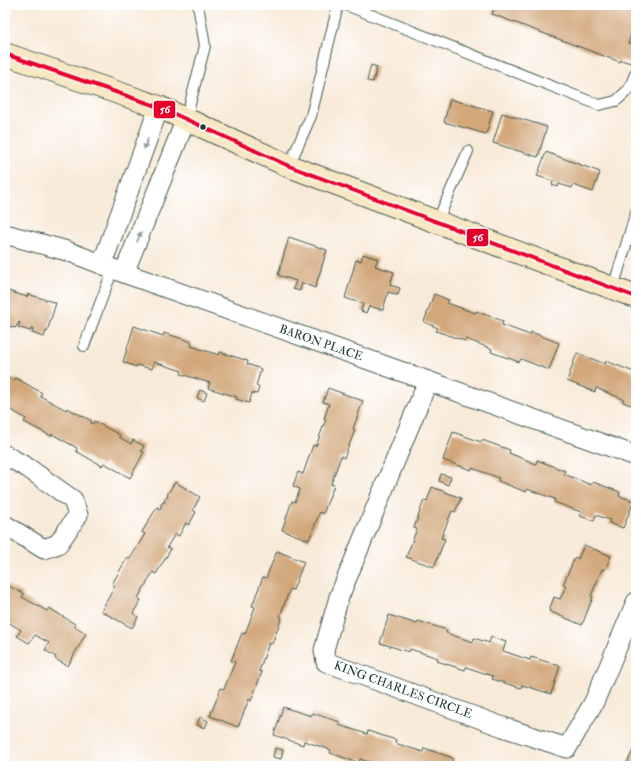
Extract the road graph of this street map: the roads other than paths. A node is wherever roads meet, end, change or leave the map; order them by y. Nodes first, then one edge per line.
1 (198, 5) edge
2 (338, 5) edge
3 (346, 5) edge
4 (5, 54) edge
5 (636, 72) edge
6 (159, 107) junction
7 (186, 119) junction
8 (468, 151) dead end
9 (289, 166) junction
10 (636, 212) edge
11 (438, 222) junction
12 (5, 234) edge
13 (113, 269) junction
14 (613, 288) junction
15 (636, 297) edge
16 (84, 346) dead end
17 (428, 380) junction
18 (5, 455) edge
19 (636, 456) edge
20 (5, 525) edge
21 (636, 602) edge

1 - 7 lane
2 - 9 lane
3 - 5 lane
4 - 6 main road
6 - 7 main road
6 -> 13 street
7 - 9 main road
13 -> 7 street
8 - 11 lane
9 - 11 main road
10 - 14 lane
11 - 14 main road
12 - 13 street, BARON PLACE
13 - 16 lane
13 - 17 street, BARON PLACE
14 - 15 main road
17 - 19 street, BARON PLACE
17 - 21 street, KING CHARLES CIRCLE
18 - 20 street

